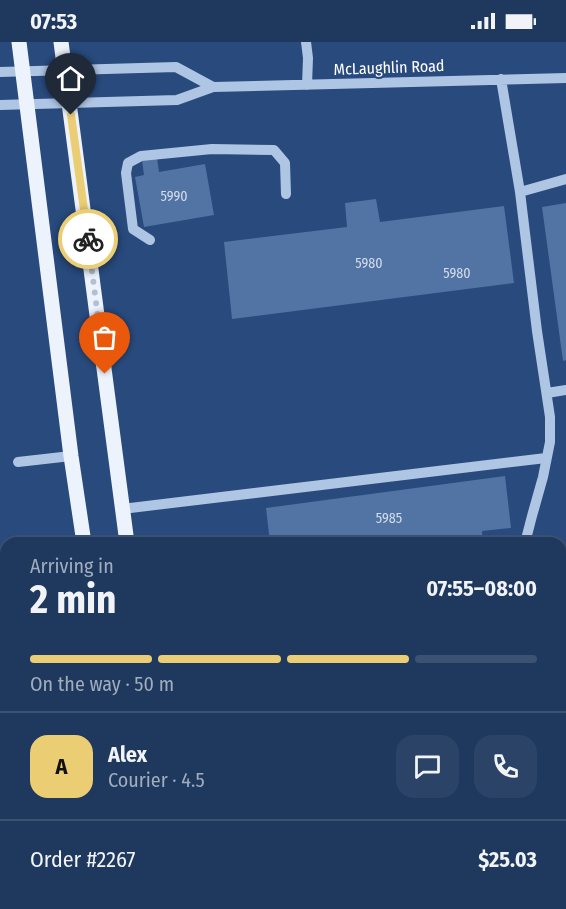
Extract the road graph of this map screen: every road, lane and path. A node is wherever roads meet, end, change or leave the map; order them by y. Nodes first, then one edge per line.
1 (19, 42) edge
2 (61, 42) edge
3 (306, 42) edge
4 (65, 70) junction
5 (0, 72) edge
6 (23, 72) junction
7 (566, 78) edge
8 (501, 80) junction
9 (307, 85) junction
10 (213, 87) junction
11 (69, 103) junction
12 (27, 104) junction
13 (0, 105) edge
14 (566, 180) edge
15 (520, 192) junction
16 (286, 194) dead end
17 (150, 240) dead end
18 (566, 390) edge
19 (547, 393) junction
20 (71, 456) junction
21 (546, 458) junction
22 (18, 462) dead end
23 (122, 509) junction
24 (83, 537) edge
25 (126, 537) edge
26 (526, 537) edge

1 - 6 main road
2 - 4 main road
3 - 9 street
4 - 6 street, McLaughlin Road
4 - 10 street, McLaughlin Road
4 - 11 main road
5 - 6 street, McLaughlin Road
6 - 12 main road
7 - 8 street, McLaughlin Road
8 - 9 street, McLaughlin Road
8 - 15 street
9 - 10 street, McLaughlin Road
10 - 11 street, McLaughlin Road
11 - 12 street, McLaughlin Road
11 - 23 main road
12 - 13 street, McLaughlin Road
12 - 20 main road
14 - 15 street
15 - 19 street
16 - 17 street
18 - 19 street
19 - 21 street
20 - 22 street
20 - 24 main road
21 - 23 street
21 - 26 street
23 - 25 main road

